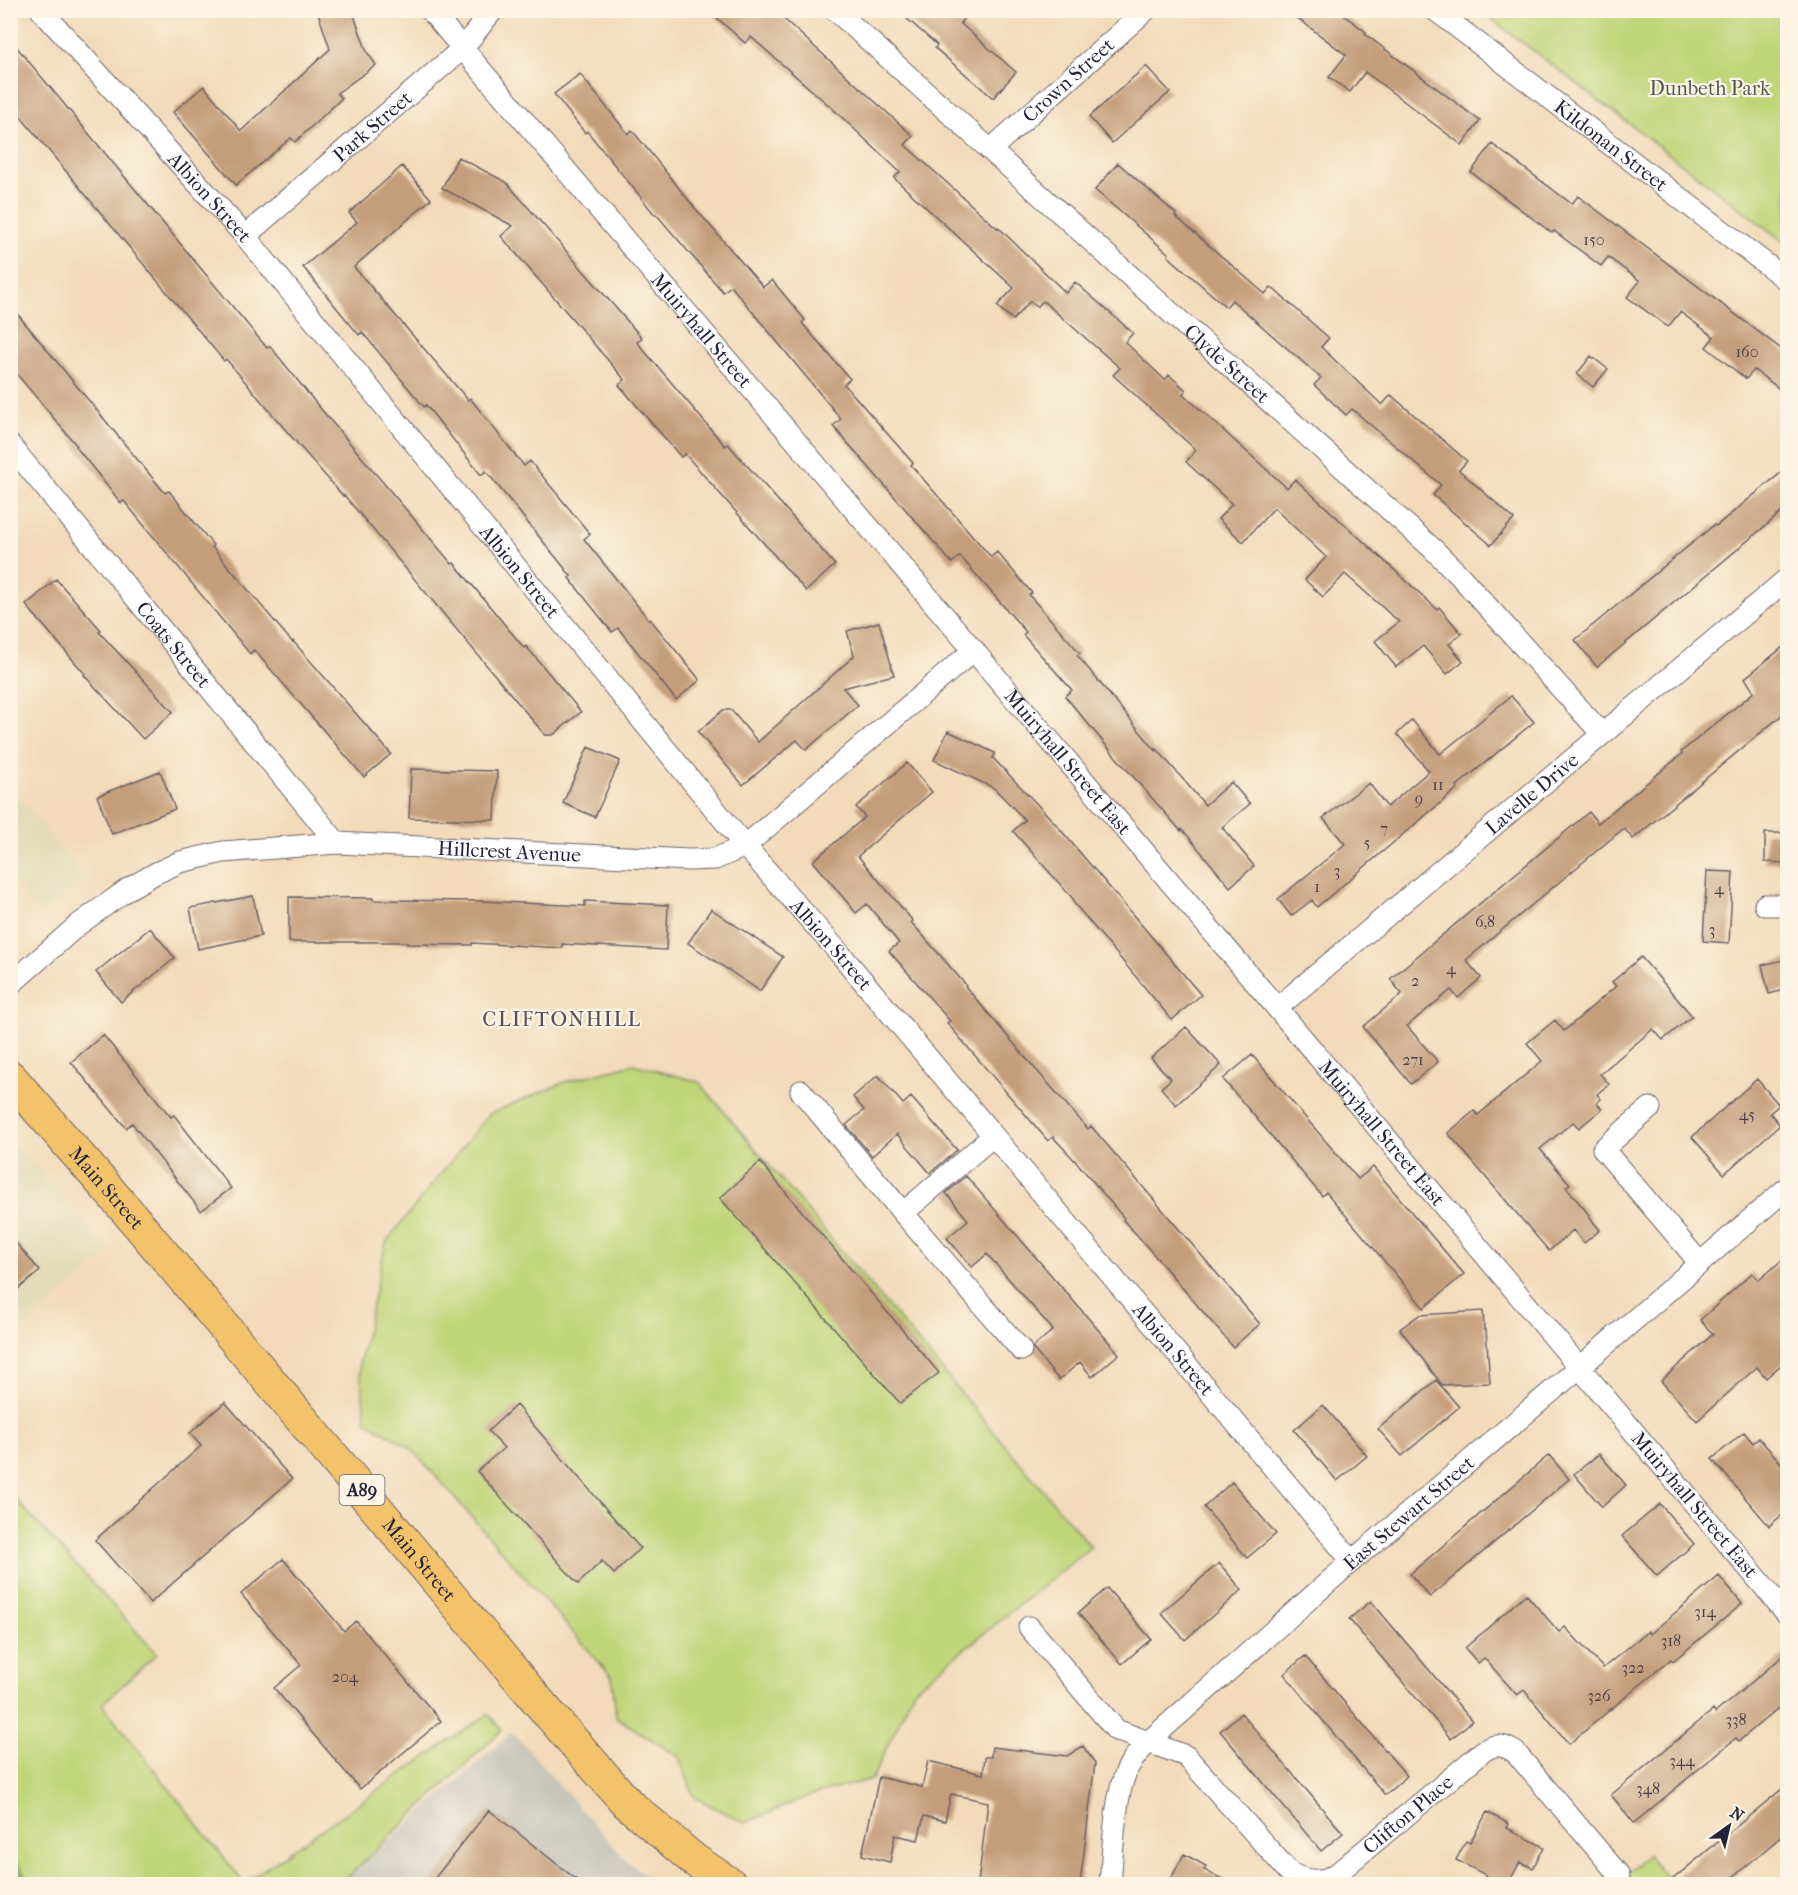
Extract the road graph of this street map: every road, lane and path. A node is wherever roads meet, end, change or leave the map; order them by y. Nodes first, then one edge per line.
1 (41, 10) edge
2 (430, 10) edge
3 (493, 10) edge
4 (835, 10) edge
5 (1146, 10) edge
6 (1435, 10) edge
7 (462, 49) junction
8 (990, 150) junction
9 (245, 236) junction
10 (1788, 281) edge
11 (10, 445) edge
12 (1788, 578) edge
13 (974, 650) junction
14 (1602, 734) junction
15 (337, 843) junction
16 (745, 846) junction
17 (1765, 905) dead end
18 (1788, 905) edge
19 (10, 985) edge
20 (1277, 1008) junction
21 (10, 1077) edge
22 (801, 1091) dead end
23 (1650, 1108) dead end
24 (993, 1136) junction
25 (1788, 1187) edge
26 (903, 1213) junction
27 (1700, 1263) junction
28 (1021, 1350) dead end
29 (1580, 1367) junction
30 (1352, 1561) junction
31 (1788, 1615) edge
32 (1029, 1628) dead end
33 (1148, 1742) junction
34 (1619, 1875) dead end
35 (730, 1884) edge
36 (1110, 1884) edge

1 - 9 street, Albion Street
2 - 7 street, Muiryhall Street
3 - 7 street, Park Street
4 - 8 street, Clyde Street
5 - 8 street, Crown Street
6 - 10 street, Kildonan Street
7 - 9 street, Park Street
7 - 13 street, Muiryhall Street
8 - 14 street, Clyde Street
9 - 16 street, Albion Street
11 - 15 street, Coats Street
12 - 14 street, Lavelle Drive
13 - 16 street, Hillcrest Avenue
13 - 20 street, Muiryhall Street East
14 - 20 street, Lavelle Drive
15 - 16 street, Hillcrest Avenue
15 - 19 street, Hillcrest Avenue
16 - 24 street, Albion Street
17 - 18 street
20 - 29 street, Muiryhall Street East
21 - 35 main road, Main Street / A89
22 - 26 street
23 - 27 street
24 - 26 street
24 - 30 street, Albion Street
25 - 27 street, East Stewart Street
26 - 28 street
27 - 29 street, East Stewart Street
29 - 30 street, East Stewart Street
29 - 31 street, Muiryhall Street East
30 - 33 street, East Stewart Street
32 - 33 street, Clifton Place
33 - 34 street, Clifton Place
33 - 36 street, East Stewart Street

